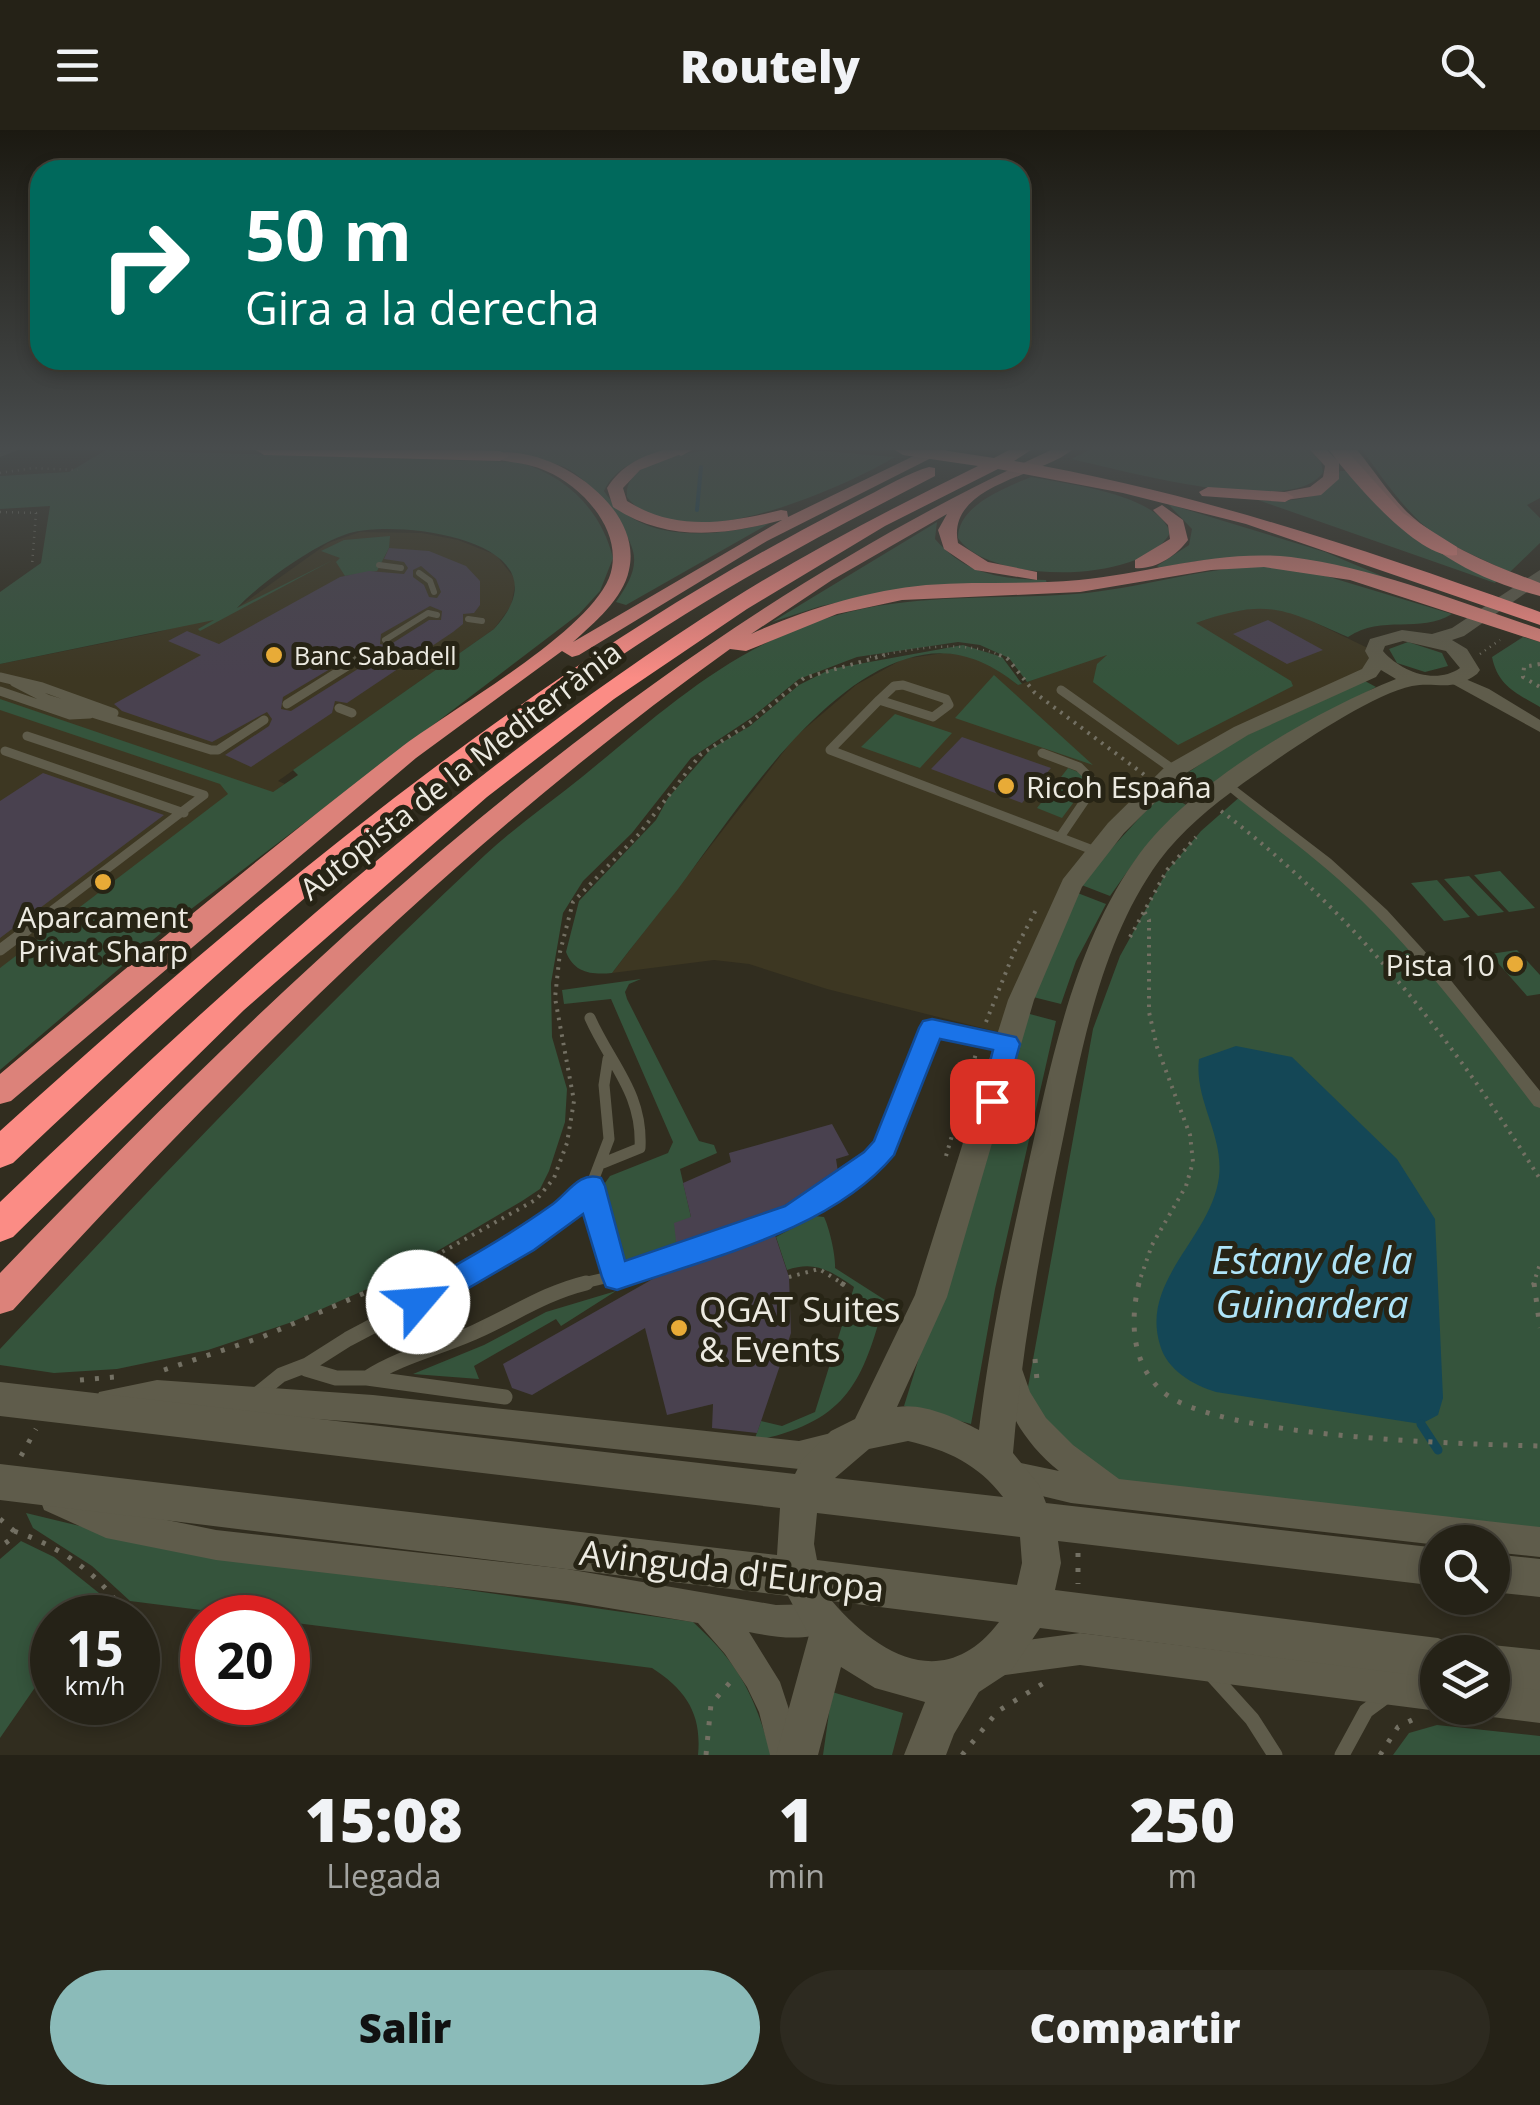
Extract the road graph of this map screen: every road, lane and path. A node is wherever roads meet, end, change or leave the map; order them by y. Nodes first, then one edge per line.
1 (35, 526) edge
2 (611, 526) edge
3 (784, 526) edge
4 (823, 526) edge
5 (865, 526) edge
6 (915, 526) edge
7 (949, 526) edge
8 (1178, 526) edge
9 (1269, 526) edge
10 (1272, 526) edge
11 (1303, 526) edge
12 (1410, 526) edge
13 (1416, 526) edge
14 (1450, 551) junction
15 (32, 565) dead end
16 (379, 566) dead end
17 (398, 567) dead end
18 (419, 573) dead end
19 (1540, 575) edge
20 (1408, 581) joint
21 (434, 592) dead end
22 (1540, 592) edge
23 (1477, 594) junction
24 (1540, 607) edge
25 (433, 611) dead end
26 (468, 619) dead end
27 (482, 621) dead end
28 (1537, 630) edge
29 (1508, 635) dead end
30 (385, 640) dead end
31 (1434, 640) junction
32 (979, 646) dead end
33 (366, 654) dead end
34 (1378, 659) junction
35 (1540, 664) edge
36 (1462, 668) junction
37 (0, 677) edge
38 (1415, 678) junction
39 (14, 682) junction
40 (1540, 688) edge
41 (1061, 690) dead end
42 (0, 691) edge
43 (1485, 693) junction
44 (879, 700) junction
45 (287, 704) dead end
46 (339, 708) dead end
47 (114, 713) junction
48 (352, 713) dead end
49 (264, 720) dead end
50 (1540, 726) edge
51 (27, 736) dead end
52 (226, 746) junction
53 (5, 751) dead end
54 (1042, 753) dead end
55 (567, 761) junction
56 (1175, 770) junction
57 (1236, 790) junction
58 (1223, 812) junction
59 (184, 813) junction
60 (1212, 821) dead end
61 (1202, 831) dead end
62 (1060, 837) junction
63 (305, 839) junction
64 (1098, 852) junction
65 (1045, 895) dead end
66 (1144, 911) junction
67 (1128, 941) dead end
68 (0, 950) edge
69 (590, 1018) dead end
70 (994, 1040) junction
71 (608, 1059) junction
72 (0, 1092) edge
73 (1540, 1102) edge
74 (0, 1153) edge
75 (603, 1163) junction
76 (944, 1165) dead end
77 (1540, 1179) edge
78 (591, 1186) junction
79 (0, 1226) edge
80 (1540, 1264) edge
81 (617, 1277) junction
82 (790, 1277) dead end
83 (848, 1288) dead end
84 (0, 1298) edge
85 (1540, 1328) edge
86 (1021, 1354) junction
87 (300, 1368) junction
88 (159, 1372) dead end
89 (119, 1376) dead end
90 (368, 1378) junction
91 (1038, 1394) dead end
92 (505, 1397) dead end
93 (0, 1400) edge
94 (250, 1400) junction
95 (54, 1406) junction
96 (855, 1438) junction
97 (1540, 1446) edge
98 (1002, 1467) junction
99 (8, 1492) edge
100 (1114, 1492) junction
101 (14, 1531) junction
102 (1540, 1542) edge
103 (0, 1547) edge
104 (1420, 1565) edge
105 (1510, 1575) edge
106 (1540, 1578) edge
107 (111, 1595) edge
108 (707, 1610) junction
109 (824, 1627) junction
110 (746, 1652) junction
111 (1420, 1656) edge
112 (1196, 1664) junction
113 (1510, 1666) edge
114 (981, 1669) junction
115 (1540, 1670) edge
116 (1403, 1689) junction
117 (1420, 1701) edge
118 (1540, 1706) edge
119 (1510, 1708) edge
120 (1420, 1715) edge
121 (706, 1755) edge
122 (788, 1755) edge
123 (798, 1755) edge
124 (925, 1755) edge
125 (1275, 1755) edge
126 (1342, 1755) edge
127 (1380, 1755) edge

1 - 15 path
2 - 63 highway
3 - 63 highway
4 - 74 highway, Autopista de la Mediterrània
5 - 79 highway, Autopista de la Mediterrània
6 - 55 highway
7 - 8 highway
9 - 20 highway
10 - 23 highway
11 - 23 highway
12 - 14 highway
13 - 14 highway
14 - 23 highway
16 - 17 lane
18 - 21 lane
19 - 31 street
20 - 23 highway
22 - 23 highway
22 - 36 street
23 - 24 highway
23 - 28 highway
23 - 55 highway
25 - 30 lane
26 - 27 lane
29 - 43 path
31 - 34 street
31 - 36 street
32 - 88 path
33 - 45 lane
34 - 38 street
34 - 56 street
35 - 40 path
36 - 38 street
36 - 43 street
37 - 39 lane
38 - 57 street
39 - 47 lane
39 - 52 lane
41 - 56 lane
42 - 47 lane
43 - 50 street
44 - 44 lane
44 - 62 lane
46 - 48 lane
47 - 52 lane
49 - 52 lane
51 - 59 lane
53 - 59 lane
54 - 62 lane
55 - 84 highway
56 - 64 street
57 - 58 path
57 - 73 street
57 - 86 street
58 - 60 path
58 - 77 path
59 - 68 lane
61 - 66 path
62 - 64 lane
63 - 72 highway
64 - 70 street
65 - 70 path
66 - 67 path
66 - 97 path
69 - 71 lane
70 - 76 path
70 - 81 lane
70 - 96 street
71 - 75 lane
71 - 75 lane
75 - 78 lane
78 - 81 lane
78 - 87 lane
80 - 85 path
81 - 90 lane
82 - 83 path
86 - 91 path
86 - 98 street
86 - 100 street
87 - 90 lane
87 - 94 lane
89 - 95 path
90 - 92 lane
93 - 95 street
94 - 95 street
94 - 96 street
95 - 99 path
95 - 104 street
96 - 98 street
96 - 109 street
98 - 100 street
98 - 114 street
99 - 101 path
99 - 108 street, Avinguda d'Europa
99 - 111 street, Avinguda d'Europa
100 - 102 street
101 - 103 path
101 - 107 path
105 - 106 street
108 - 109 street, Avinguda d'Europa
108 - 110 street
109 - 114 street
109 - 123 street
110 - 121 path
110 - 122 street
112 - 114 street
112 - 116 street
112 - 125 lane
113 - 115 street
114 - 124 street
116 - 117 street
116 - 126 lane
118 - 119 street
120 - 127 path

